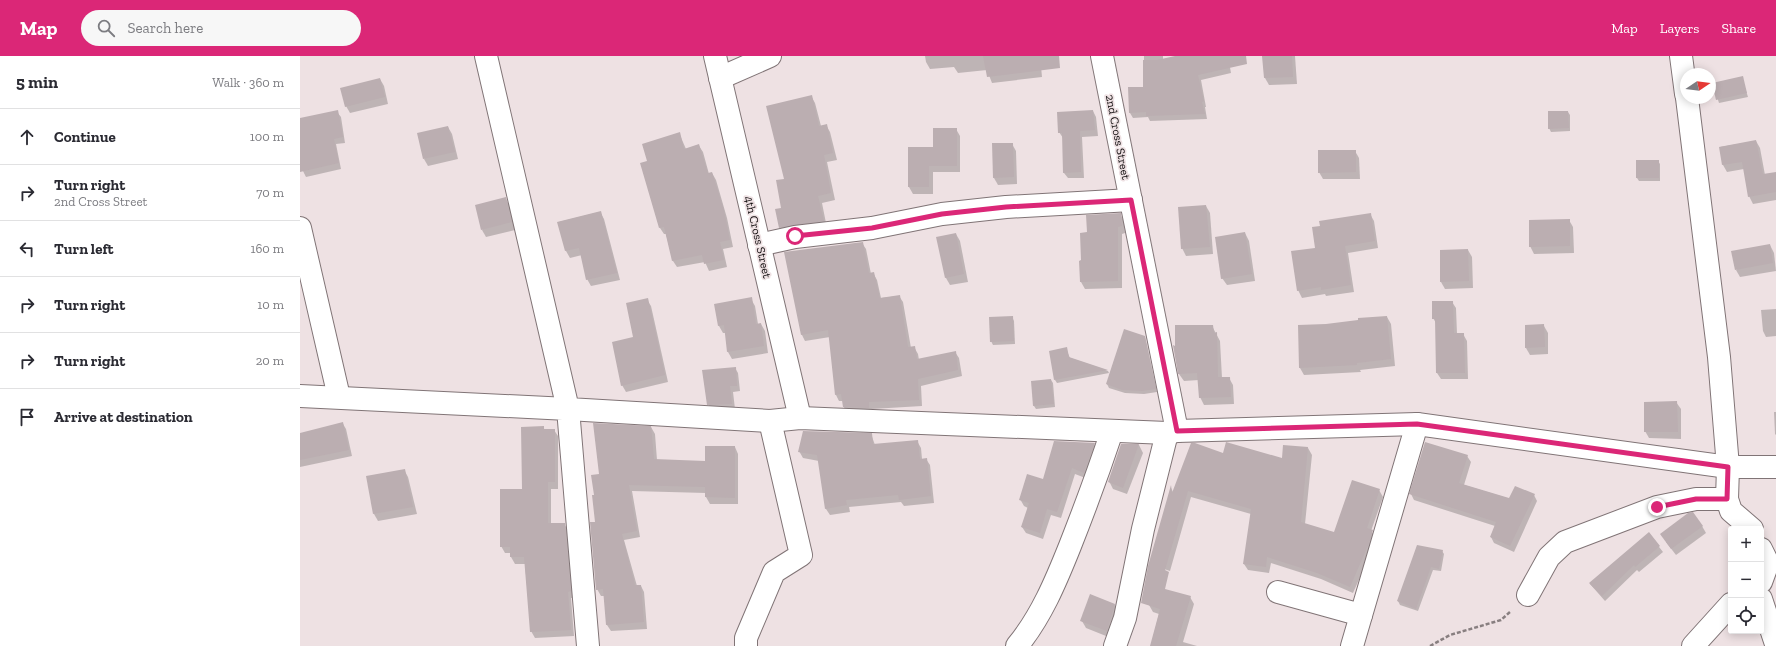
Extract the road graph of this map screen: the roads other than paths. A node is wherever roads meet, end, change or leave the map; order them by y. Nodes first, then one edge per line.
1 (486, 56) edge
2 (715, 56) edge
3 (770, 56) edge
4 (1102, 56) edge
5 (1681, 56) edge
6 (1683, 68) edge
7 (720, 78) junction
8 (1687, 104) edge
9 (1131, 200) junction
10 (300, 228) edge
11 (760, 245) junction
12 (300, 396) edge
13 (339, 397) junction
14 (568, 409) junction
15 (800, 418) junction
16 (770, 421) junction
17 (1417, 424) junction
18 (1112, 431) junction
19 (1172, 432) junction
20 (1728, 467) junction
21 (1776, 467) edge
22 (1727, 499) junction
23 (1748, 526) edge
24 (1278, 592) dead end
25 (1528, 595) road end
26 (1728, 607) edge
27 (1764, 608) edge
28 (1361, 615) junction
29 (1776, 644) edge
30 (588, 646) edge
31 (746, 646) edge
32 (1017, 646) edge
33 (1115, 646) edge
34 (1352, 646) edge
35 (1693, 646) edge

1 - 14 street
2 - 7 street, 4th Cross Street
3 - 7 street
4 - 9 street, 2nd Cross Street
5 - 6 street
7 - 11 street, 4th Cross Street
8 - 20 street
9 - 11 street
9 - 19 street, 2nd Cross Street
10 - 13 street
11 - 15 street, 4th Cross Street
12 - 13 street
13 - 14 street
14 - 16 street
14 - 30 street
15 - 16 street
15 - 18 street
16 - 31 street
17 - 19 street
17 - 20 street
17 - 28 street
18 - 19 street
18 - 32 street
19 - 33 street
20 - 21 street
20 - 22 street
22 - 23 street
22 - 25 street
24 - 28 street
26 - 35 street
27 - 29 street
28 - 34 street

